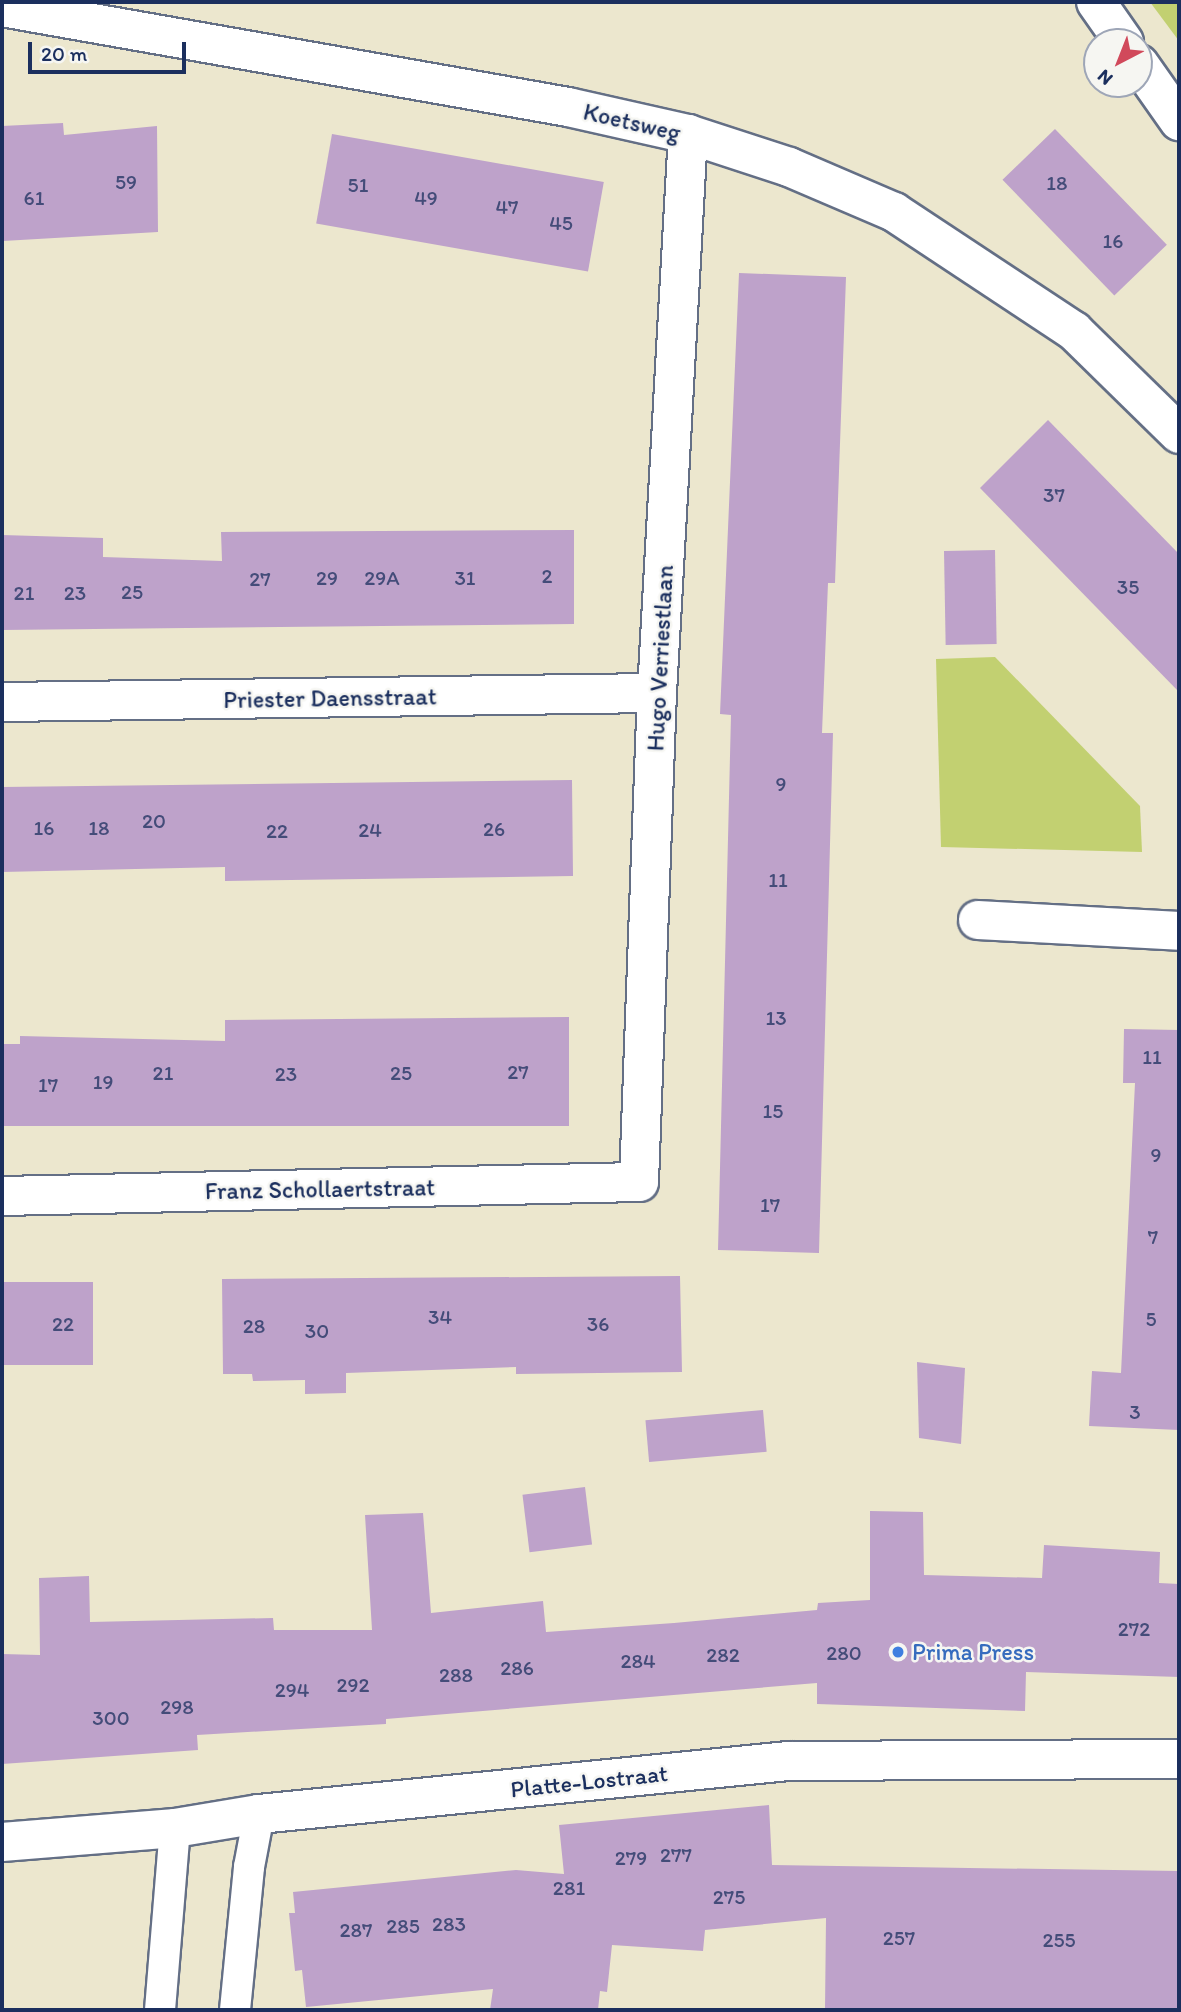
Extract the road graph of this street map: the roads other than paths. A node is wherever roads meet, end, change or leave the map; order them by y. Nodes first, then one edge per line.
1 (1096, 2) edge
2 (2, 7) edge
3 (1114, 28) edge
4 (1153, 84) edge
5 (1179, 121) edge
6 (688, 134) junction
7 (1179, 434) edge
8 (657, 693) junction
9 (2, 702) edge
10 (978, 920) dead end
11 (1179, 931) edge
12 (639, 1182) joint
13 (2, 1196) edge
14 (1179, 1759) edge
15 (258, 1814) junction
16 (175, 1829) junction
17 (2, 1842) edge
18 (160, 2010) edge
19 (235, 2010) edge

1 - 3 street
2 - 6 street, Koetsweg
4 - 5 street
6 - 7 street, Koetsweg
6 - 8 street, Hugo Verriestlaan
8 - 9 street, Priester Daensstraat
8 - 12 street, Hugo Verriestlaan
10 - 11 street
12 - 13 street, Franz Schollaertstraat
14 - 15 street, Platte-Lostraat
15 - 16 street, Platte-Lostraat
15 - 19 lane
16 - 17 street, Platte-Lostraat
16 - 18 lane

